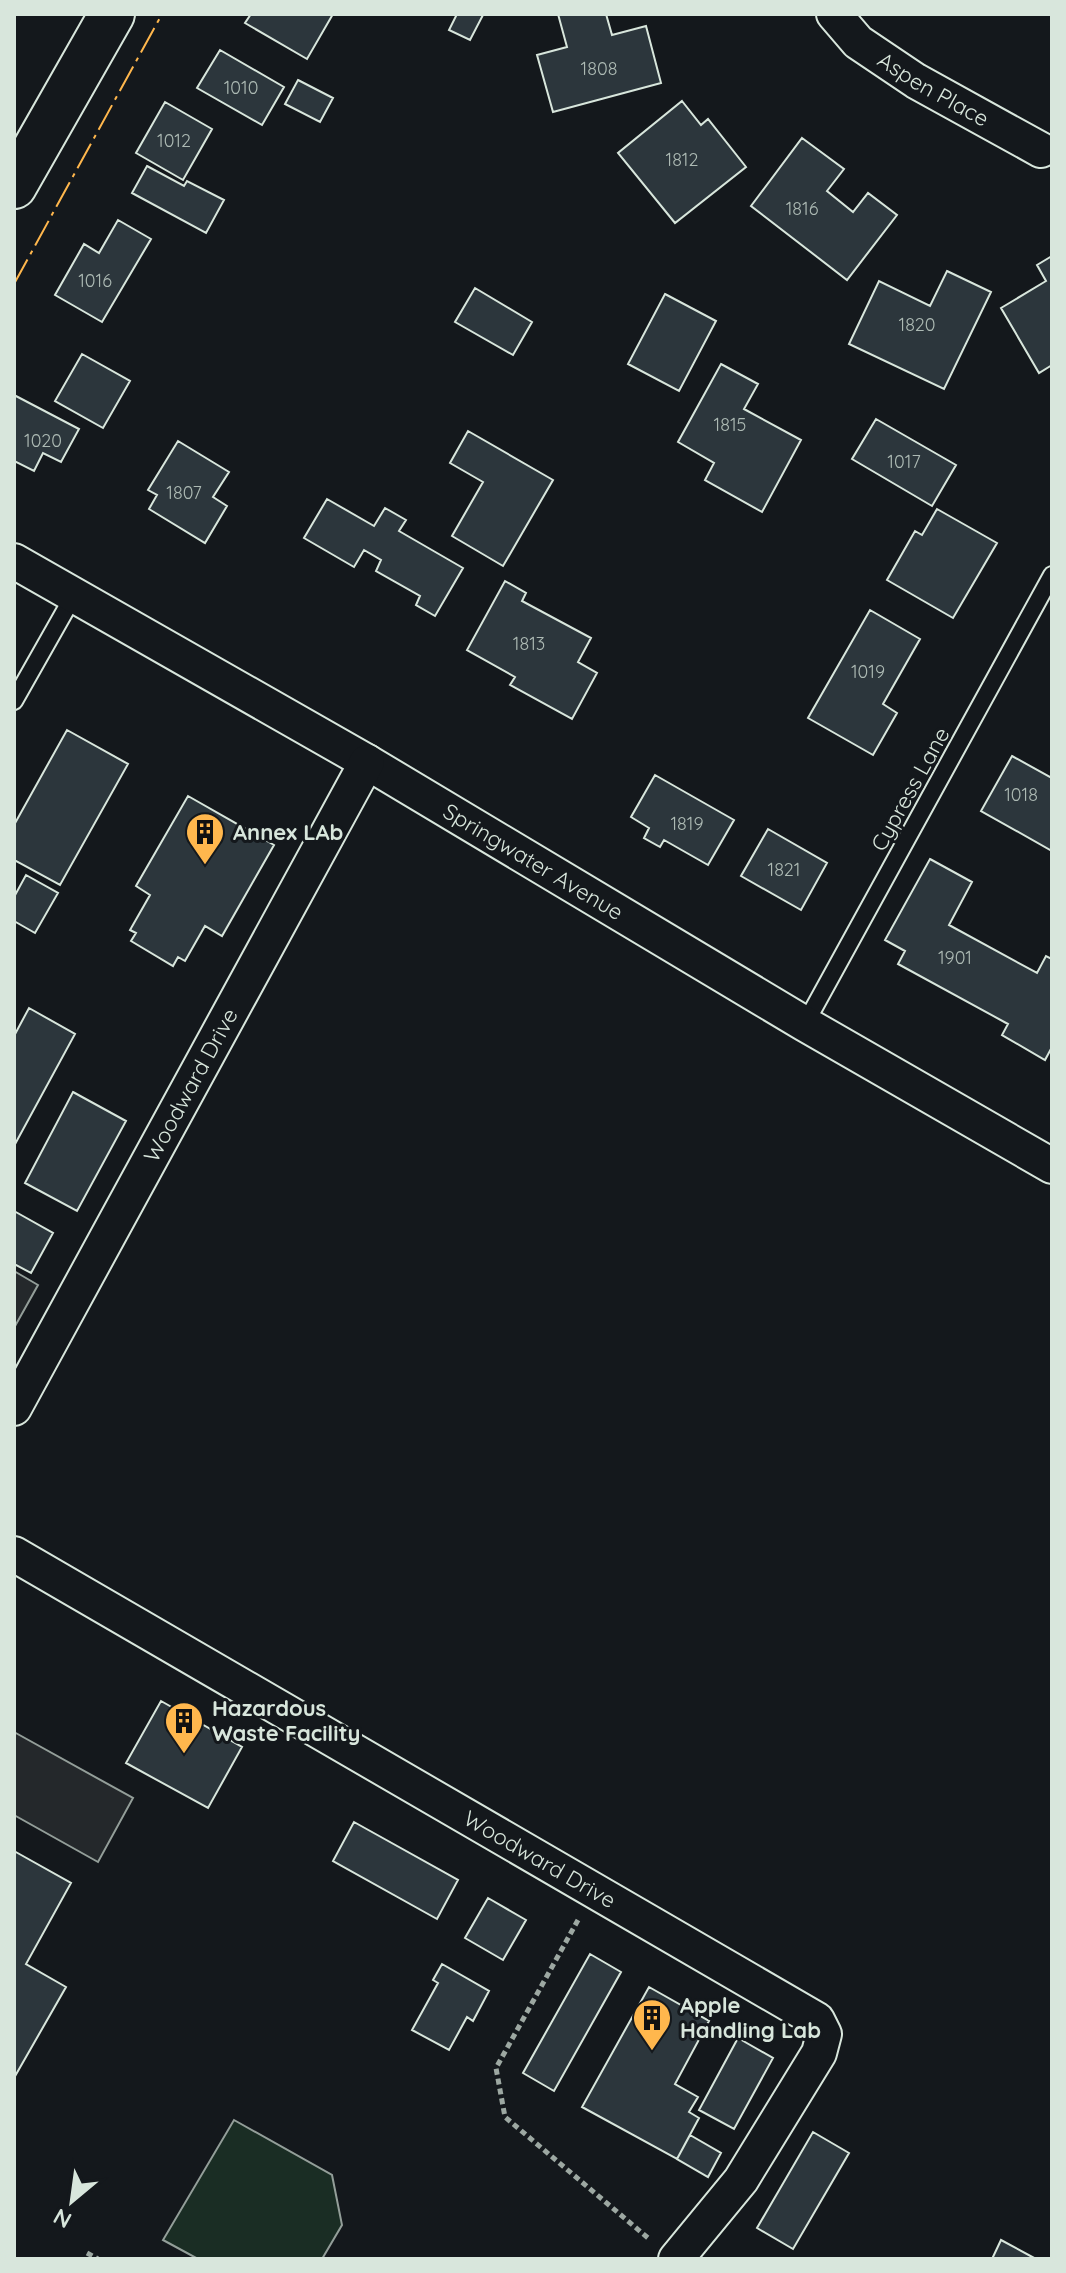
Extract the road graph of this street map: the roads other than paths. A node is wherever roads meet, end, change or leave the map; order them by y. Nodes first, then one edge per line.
1 (112, 14) edge
2 (834, 14) edge
3 (1041, 150) dead end
4 (14, 186) edge
5 (14, 561) edge
6 (1052, 575) edge
7 (74, 595) junction
8 (14, 701) edge
9 (367, 762) junction
10 (805, 1024) junction
11 (1052, 1166) edge
12 (14, 1408) edge
13 (14, 1554) edge
14 (676, 2259) edge

1 - 4 main road
2 - 3 street, Aspen Place
5 - 7 street, Springwater Avenue
6 - 10 lane, Cypress Lane
7 - 8 lane
7 - 9 street, Springwater Avenue
9 - 10 street, Springwater Avenue
9 - 12 street, Woodward Drive
10 - 11 street, Springwater Avenue
13 - 14 street, Woodward Drive

